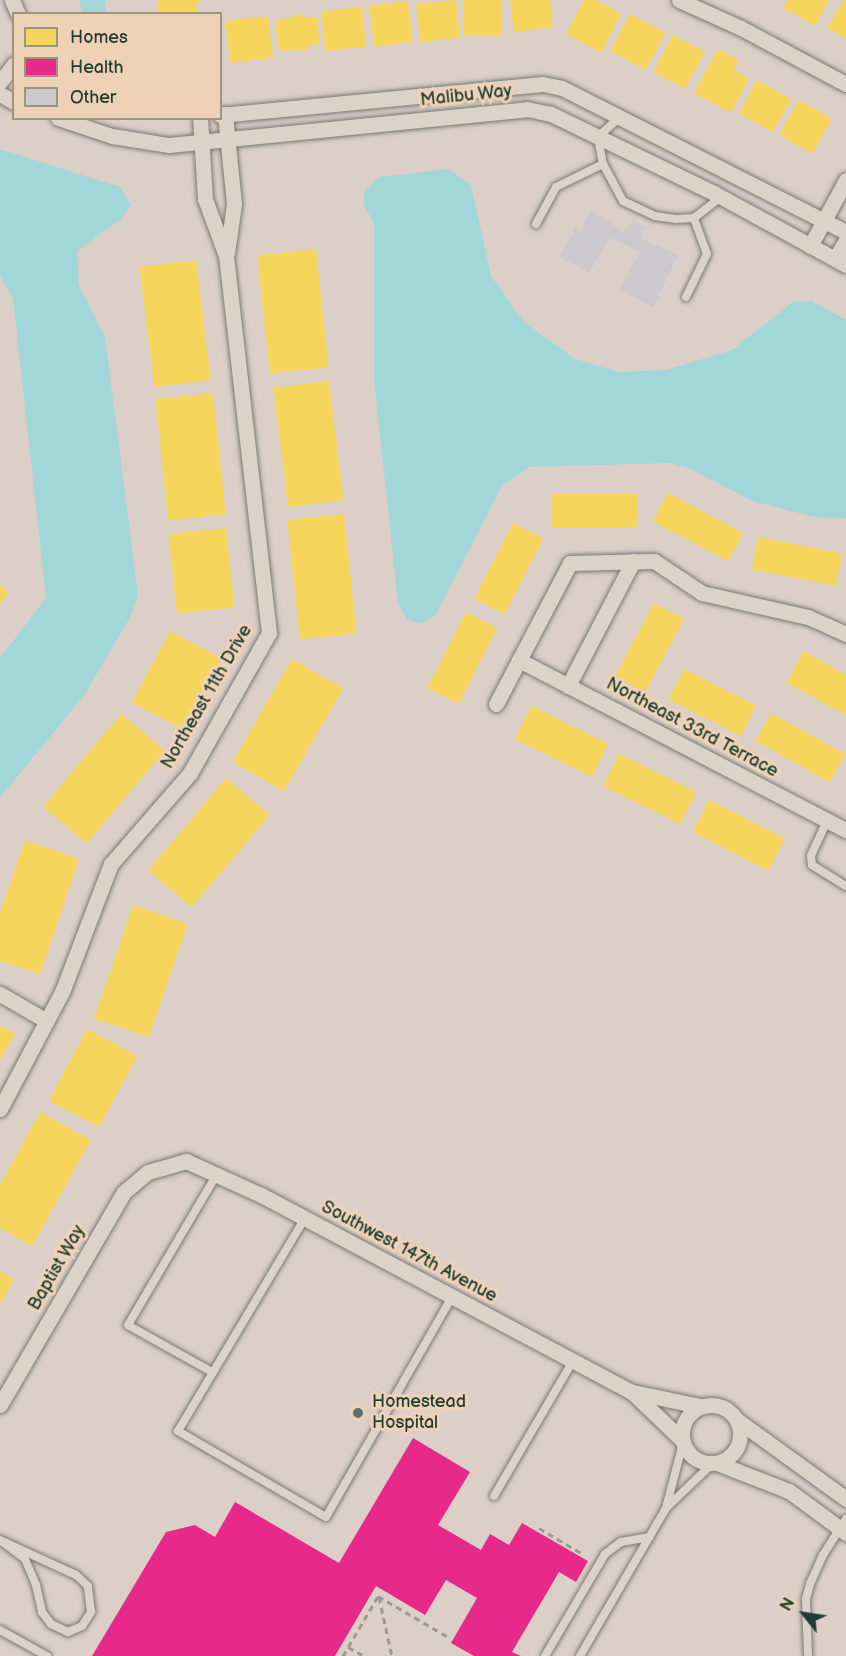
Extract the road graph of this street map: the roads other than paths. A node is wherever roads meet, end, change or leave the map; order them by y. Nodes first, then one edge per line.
1 (679, 0) edge
2 (12, 67) edge
3 (0, 82) edge
4 (846, 84) edge
5 (223, 114) edge
6 (620, 117) junction
7 (64, 120) edge
8 (200, 120) edge
9 (598, 137) junction
10 (227, 141) junction
11 (200, 144) junction
12 (603, 164) junction
13 (846, 180) edge
14 (721, 197) junction
15 (693, 218) junction
16 (824, 221) junction
17 (536, 224) dead end
18 (846, 232) edge
19 (846, 240) edge
20 (810, 246) junction
21 (226, 256) junction
22 (841, 262) edge
23 (686, 297) dead end
24 (633, 561) junction
25 (846, 634) edge
26 (519, 660) junction
27 (568, 686) junction
28 (496, 704) dead end
29 (827, 821) junction
30 (846, 830) edge
31 (846, 886) edge
32 (0, 994) edge
33 (47, 1021) junction
34 (0, 1109) edge
35 (163, 1165) joint
36 (218, 1173) junction
37 (305, 1218) junction
38 (452, 1297) junction
39 (573, 1360) junction
40 (212, 1372) junction
41 (632, 1392) junction
42 (0, 1405) edge
43 (699, 1406) junction
44 (737, 1420) junction
45 (682, 1442) junction
46 (715, 1463) junction
47 (494, 1496) dead end
48 (846, 1499) edge
49 (666, 1508) junction
50 (844, 1527) edge
51 (650, 1536) junction
52 (1, 1540) edge
53 (0, 1630) edge
54 (47, 1656) edge
55 (546, 1656) edge
56 (580, 1656) edge
57 (807, 1656) edge

1 - 4 street
2 - 3 street
5 - 6 street, Malibu Way
5 - 10 street, Northeast 11th Drive
6 - 9 lane
6 - 16 street, Malibu Way
7 - 11 street, Malibu Way
8 - 11 street, Northeast 11th Drive
9 - 10 street, Malibu Way
9 - 12 lane
9 - 14 street, Malibu Way
10 - 11 street, Malibu Way
10 - 21 street, Northeast 11th Drive
11 - 21 street, Northeast 11th Drive
12 - 15 lane
12 - 17 lane
13 - 16 street
14 - 15 lane
14 - 20 street, Malibu Way
15 - 23 lane
16 - 18 street, Malibu Way
16 - 20 street
19 - 22 street
20 - 22 street, Malibu Way
21 - 33 street, Northeast 11th Drive
24 - 25 street
24 - 26 street
24 - 27 street
26 - 27 street, Northeast 33rd Terrace
26 - 28 street
27 - 29 street, Northeast 33rd Terrace
29 - 30 street, Northeast 33rd Terrace
29 - 31 lane
32 - 33 street
33 - 34 street, Northeast 11th Drive
35 - 36 street, Southwest 147th Avenue
35 - 42 street, Baptist Way
36 - 37 street, Southwest 147th Avenue
36 - 40 lane
37 - 38 street, Southwest 147th Avenue
37 - 40 lane
38 - 39 street, Southwest 147th Avenue
38 - 40 lane
39 - 41 street, Southwest 147th Avenue
39 - 47 lane
41 - 43 street, Southwest 147th Avenue
41 - 45 street, Southwest 147th Avenue
43 - 44 street
43 - 45 street
44 - 46 street
44 - 48 street
45 - 46 street
45 - 49 lane
46 - 49 lane
46 - 50 street
49 - 51 lane
50 - 57 lane
51 - 55 lane
51 - 56 lane
52 - 52 lane
53 - 54 lane

